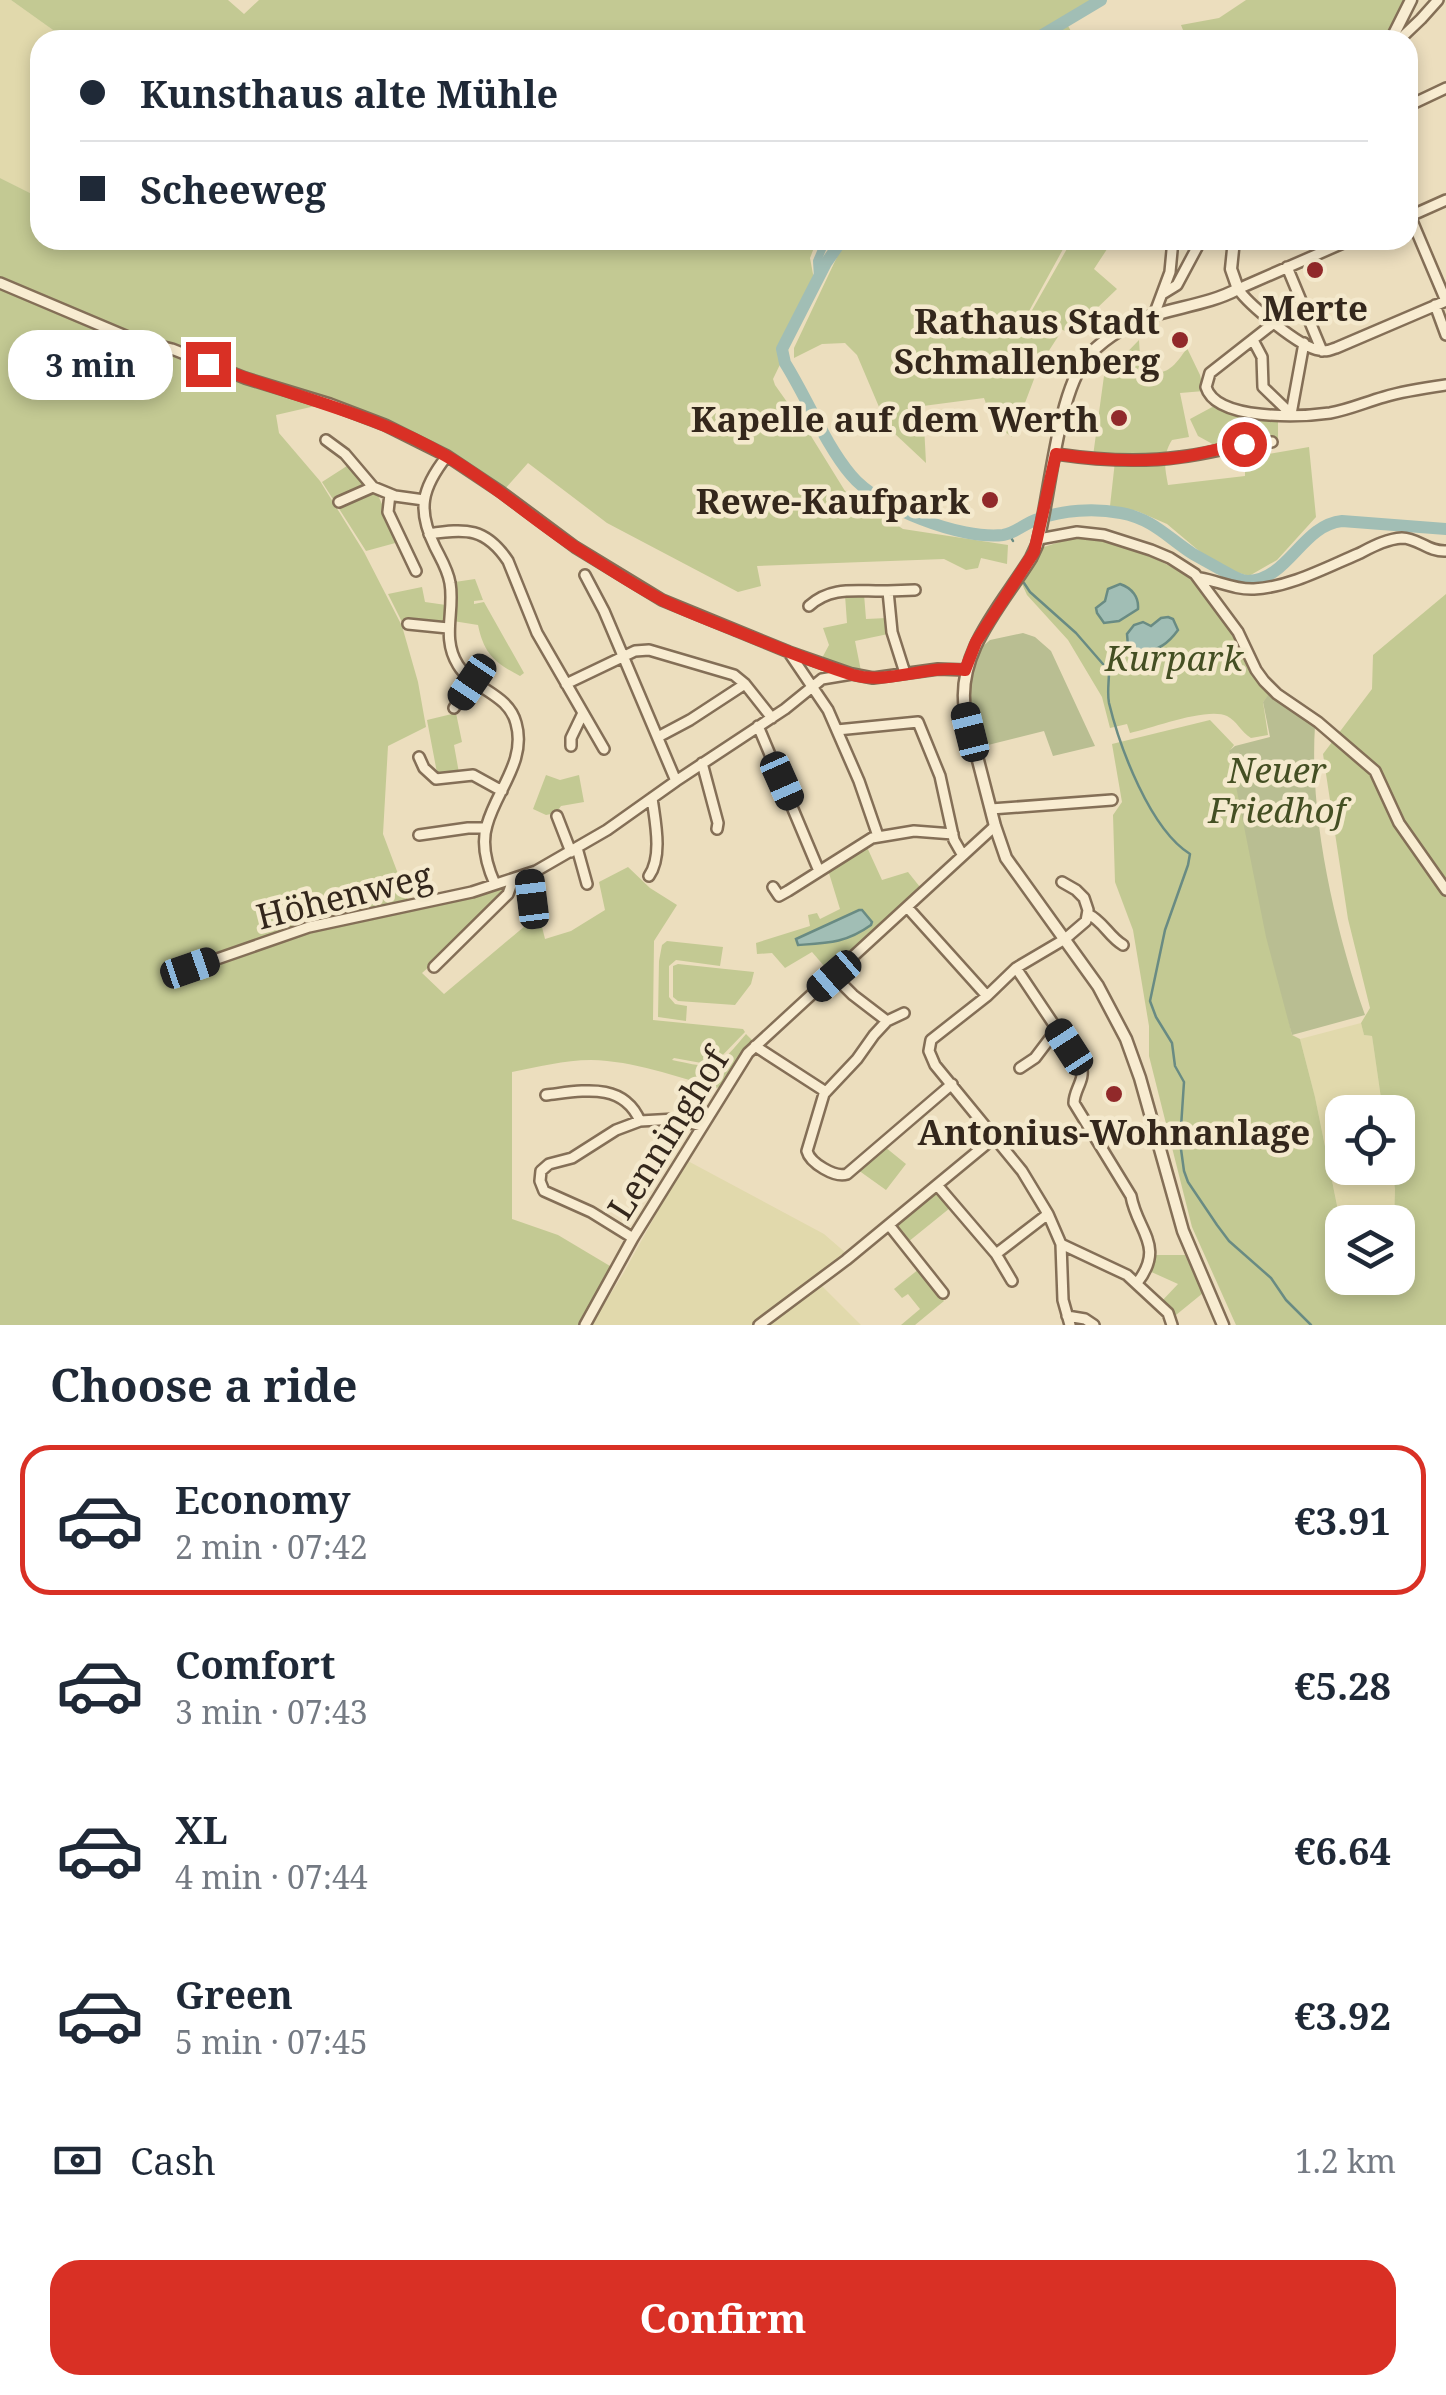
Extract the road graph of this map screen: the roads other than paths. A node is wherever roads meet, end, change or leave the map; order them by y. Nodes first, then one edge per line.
1 (1410, 0) edge
2 (1438, 0) edge
3 (1399, 30) edge
4 (1408, 30) edge
5 (1446, 88) edge
6 (1418, 101) edge
7 (1446, 200) edge
8 (1418, 212) edge
9 (1418, 237) edge
10 (1172, 250) edge
11 (1196, 250) edge
12 (1233, 250) edge
13 (1327, 250) edge
14 (1287, 267) junction
15 (0, 283) edge
16 (1238, 290) junction
17 (1162, 295) junction
18 (1446, 301) edge
19 (1435, 305) junction
20 (1154, 316) junction
21 (1274, 322) junction
22 (1446, 335) edge
23 (1253, 340) junction
24 (1304, 343) junction
25 (1322, 351) junction
26 (1446, 384) edge
27 (1291, 414) junction
28 (326, 440) dead end
29 (1272, 442) dead end
30 (1056, 454) junction
31 (447, 456) junction
32 (373, 487) junction
33 (390, 494) junction
34 (424, 500) junction
35 (339, 502) dead end
36 (429, 534) junction
37 (1040, 536) junction
38 (1446, 551) edge
39 (416, 571) dead end
40 (585, 575) dead end
41 (1200, 578) junction
42 (914, 590) dead end
43 (888, 591) junction
44 (808, 606) dead end
45 (408, 624) dead end
46 (448, 628) junction
47 (789, 652) junction
48 (624, 658) junction
49 (965, 670) junction
50 (905, 673) junction
51 (852, 674) junction
52 (472, 682) junction
53 (566, 684) junction
54 (745, 684) junction
55 (813, 686) junction
56 (454, 708) dead end
57 (583, 712) junction
58 (772, 718) junction
59 (758, 726) junction
60 (838, 730) junction
61 (658, 737) junction
62 (571, 746) dead end
63 (604, 749) dead end
64 (419, 757) dead end
65 (702, 764) junction
66 (676, 781) junction
67 (502, 791) junction
68 (652, 798) junction
69 (1112, 800) dead end
70 (991, 809) junction
71 (557, 816) dead end
72 (995, 826) junction
73 (486, 828) junction
74 (717, 829) dead end
75 (952, 834) junction
76 (420, 836) dead end
77 (878, 836) junction
78 (574, 850) junction
79 (962, 854) junction
80 (820, 871) junction
81 (529, 874) junction
82 (649, 876) dead end
83 (513, 880) junction
84 (1062, 882) dead end
85 (495, 884) junction
86 (588, 884) dead end
87 (773, 887) dead end
88 (1446, 890) edge
89 (907, 907) junction
90 (536, 911) dead end
91 (1088, 914) junction
92 (1065, 939) junction
93 (1123, 945) dead end
94 (434, 967) dead end
95 (190, 968) dead end
96 (1016, 968) junction
97 (834, 976) junction
98 (987, 996) junction
99 (904, 1013) dead end
100 (888, 1021) junction
101 (1057, 1029) junction
102 (754, 1046) junction
103 (1020, 1068) dead end
104 (952, 1084) junction
105 (826, 1092) junction
106 (546, 1096) dead end
107 (640, 1121) junction
108 (701, 1126) junction
109 (995, 1137) junction
110 (937, 1185) junction
111 (1048, 1214) junction
112 (889, 1225) junction
113 (633, 1238) junction
114 (1061, 1244) junction
115 (996, 1254) junction
116 (1012, 1281) dead end
117 (1137, 1284) junction
118 (943, 1293) dead end
119 (1068, 1320) edge
120 (586, 1325) edge
121 (759, 1325) edge
122 (1094, 1325) edge
123 (1172, 1325) edge
124 (1223, 1325) edge

1 - 3 street
2 - 4 street
5 - 6 street
7 - 8 street
9 - 18 street
10 - 17 street
11 - 17 street
12 - 16 street
13 - 14 street
14 - 16 street
14 - 25 street
15 - 31 street
16 - 20 street
16 - 21 street
17 - 20 street
18 - 19 street
19 - 22 street
19 - 25 street
20 - 30 street
21 - 23 street
21 - 24 street
23 - 27 street
23 - 27 street
24 - 25 street
24 - 27 street
26 - 27 street
28 - 32 street
29 - 30 street
30 - 37 street
31 - 34 street
31 - 47 street
32 - 33 street
32 - 35 street
33 - 34 street
33 - 39 street
34 - 36 street
36 - 46 street
36 - 53 street
37 - 41 street
37 - 49 street
38 - 41 street
40 - 48 street
41 - 88 street
42 - 43 street
43 - 44 street
43 - 50 street
45 - 46 street
46 - 52 street
47 - 51 street
47 - 55 street
48 - 53 street
48 - 54 street
48 - 61 street
49 - 50 street, Höhenweg
49 - 70 street
50 - 51 street, Höhenweg
51 - 55 street, Höhenweg
52 - 56 street
52 - 67 street
53 - 57 street
54 - 58 street
54 - 61 street
55 - 58 street, Höhenweg
55 - 60 street
57 - 62 street
57 - 63 street
58 - 59 street, Höhenweg
59 - 65 street, Höhenweg
59 - 80 street
60 - 75 street
60 - 77 street
61 - 66 street
64 - 67 street
65 - 66 street, Höhenweg
65 - 74 street
66 - 68 street, Höhenweg
67 - 73 street
68 - 78 street, Höhenweg
68 - 82 street
69 - 70 street
70 - 72 street
71 - 78 street
72 - 79 street, Lenninghof
72 - 92 street
73 - 76 street
73 - 85 street
75 - 77 street
75 - 79 street
77 - 80 street
78 - 81 street, Höhenweg
78 - 86 street
79 - 89 street, Lenninghof
80 - 87 street
81 - 83 street, Höhenweg
81 - 90 street
83 - 85 street, Höhenweg
83 - 94 street, Höhenweg
84 - 91 street
85 - 95 street, Höhenweg
89 - 97 street, Lenninghof
89 - 98 street
91 - 92 street
91 - 93 street
92 - 96 street
92 - 124 street
96 - 98 street
96 - 101 street
97 - 100 street
97 - 102 street, Lenninghof
98 - 104 street
99 - 100 street
100 - 105 street
101 - 103 street
101 - 117 street
102 - 105 street
102 - 108 street, Lenninghof
104 - 105 street
104 - 109 street
106 - 107 street
107 - 108 street
107 - 113 street
108 - 113 street, Lenninghof
109 - 110 street
109 - 111 street
110 - 112 street
110 - 115 street
111 - 114 street
111 - 115 street
112 - 118 street
112 - 121 street
113 - 120 street, Lenninghof
114 - 117 street
114 - 119 street
115 - 116 street
117 - 123 street
119 - 122 street

